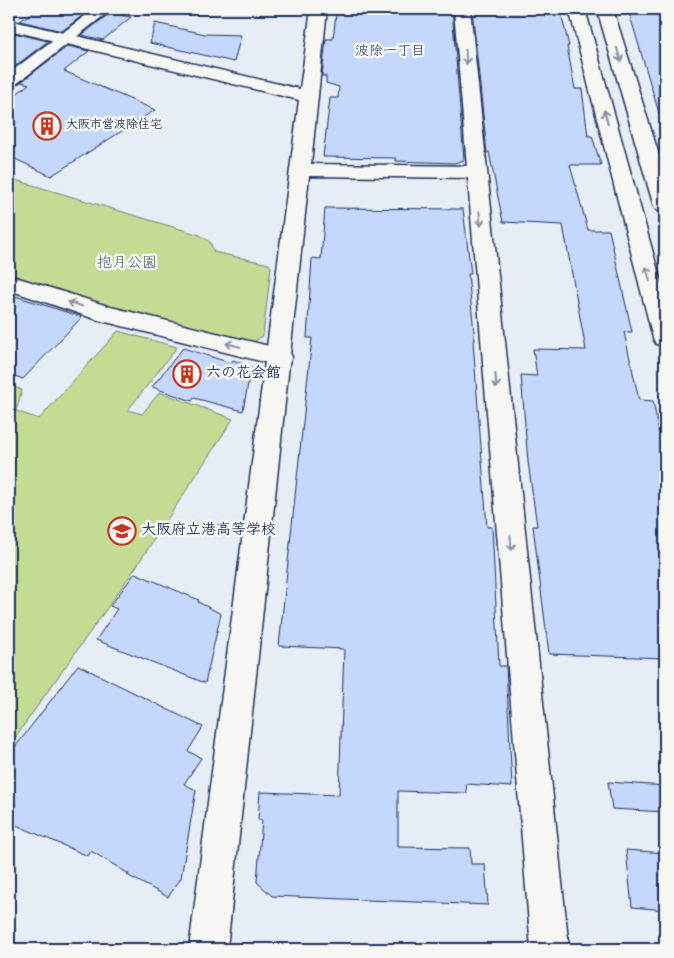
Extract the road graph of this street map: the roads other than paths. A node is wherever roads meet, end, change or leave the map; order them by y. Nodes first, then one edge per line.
1 (104, 9) edge
2 (319, 9) edge
3 (462, 9) edge
4 (577, 9) edge
5 (605, 9) edge
6 (9, 24) edge
7 (66, 38) junction
8 (12, 76) edge
9 (310, 97) junction
10 (301, 170) junction
11 (476, 172) junction
12 (623, 180) junction
13 (657, 180) junction
14 (665, 207) edge
15 (9, 282) edge
16 (665, 338) edge
17 (280, 357) junction
18 (208, 949) edge
19 (550, 949) edge

1 - 7 street
2 - 9 street
3 -> 11 street
12 -> 4 street
5 -> 13 street
6 - 7 street
7 - 8 street
7 - 9 street
9 - 10 street
10 - 11 street
10 - 17 street
11 -> 19 street
12 - 13 street
16 -> 12 street
13 - 14 street
17 -> 15 street
17 - 18 street

